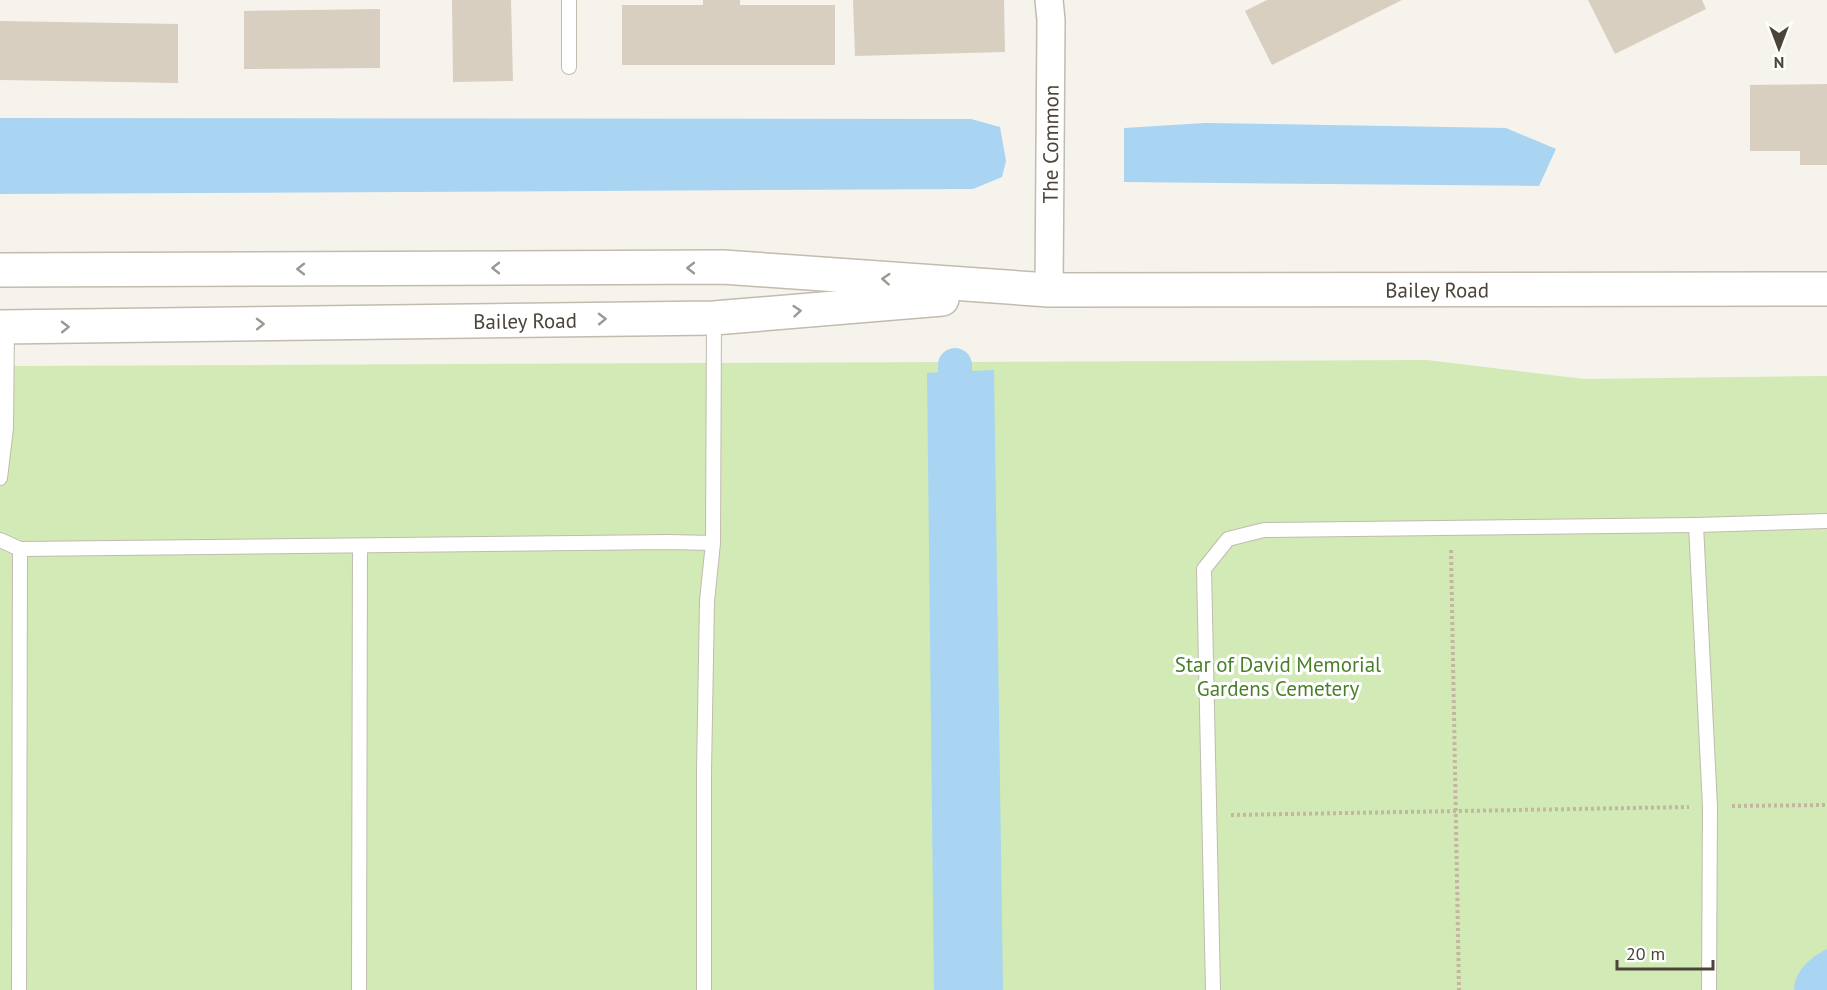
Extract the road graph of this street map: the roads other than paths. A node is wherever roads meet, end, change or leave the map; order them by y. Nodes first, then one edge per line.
1 (569, 0) edge
2 (1050, 0) edge
3 (569, 67) dead end
4 (0, 270) edge
5 (1049, 290) junction
6 (1827, 290) edge
7 (714, 318) junction
8 (2, 322) edge
9 (0, 478) edge
10 (1827, 521) edge
11 (1696, 525) junction
12 (0, 540) edge
13 (713, 543) junction
14 (360, 547) junction
15 (20, 549) junction
16 (19, 990) edge
17 (359, 990) edge
18 (704, 990) edge
19 (1213, 990) edge
20 (1709, 990) edge

1 - 3 lane
2 - 5 street, The Common
5 -> 4 street, Bailey Road
5 - 6 street, Bailey Road
7 -> 5 street, Bailey Road
8 -> 7 street, Bailey Road
7 - 13 lane
8 - 9 lane
10 - 11 lane
11 - 19 lane
11 - 20 lane
12 - 15 lane
13 - 14 lane
13 - 18 lane
14 - 15 lane
14 - 17 lane
15 - 16 lane

